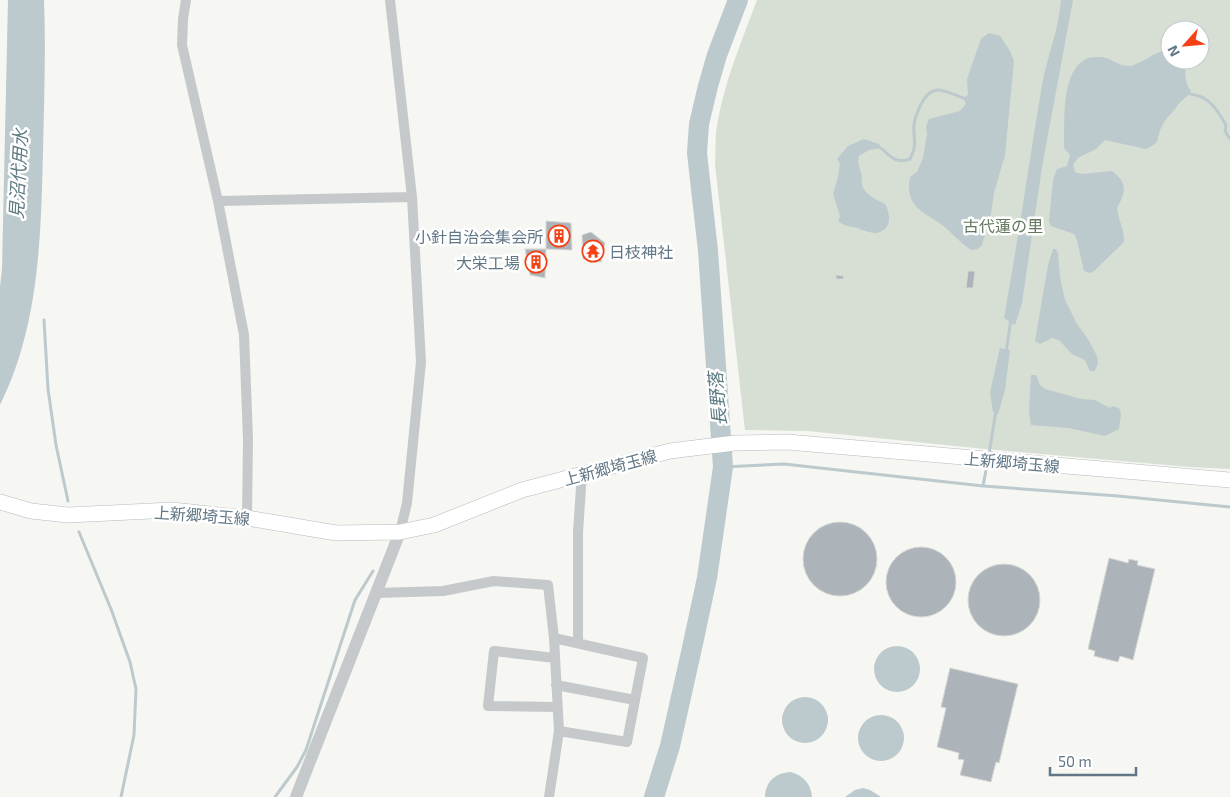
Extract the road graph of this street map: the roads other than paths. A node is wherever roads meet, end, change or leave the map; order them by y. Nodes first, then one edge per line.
1 (186, 0) edge
2 (390, 0) edge
3 (412, 197) junction
4 (218, 201) junction
5 (582, 473) junction
6 (1230, 480) edge
7 (0, 502) edge
8 (247, 518) junction
9 (400, 532) junction
10 (376, 593) junction
11 (554, 638) junction
12 (578, 643) junction
13 (555, 658) junction
14 (556, 685) junction
15 (635, 700) junction
16 (557, 707) junction
17 (559, 731) junction
18 (296, 797) edge
19 (549, 797) edge

1 - 4 street
2 - 3 street
3 - 4 street
3 - 9 street
4 - 8 street
5 - 6 main road, 上新郷埼玉線
5 - 9 main road, 上新郷埼玉線
5 - 12 street
7 - 8 main road, 上新郷埼玉線
8 - 9 main road, 上新郷埼玉線
9 - 10 street
10 - 11 street
10 - 18 street
11 - 12 street
11 - 13 street
12 - 15 street
13 - 14 street
13 - 16 street
14 - 15 street
14 - 16 street
15 - 17 street
16 - 17 street
17 - 19 street

